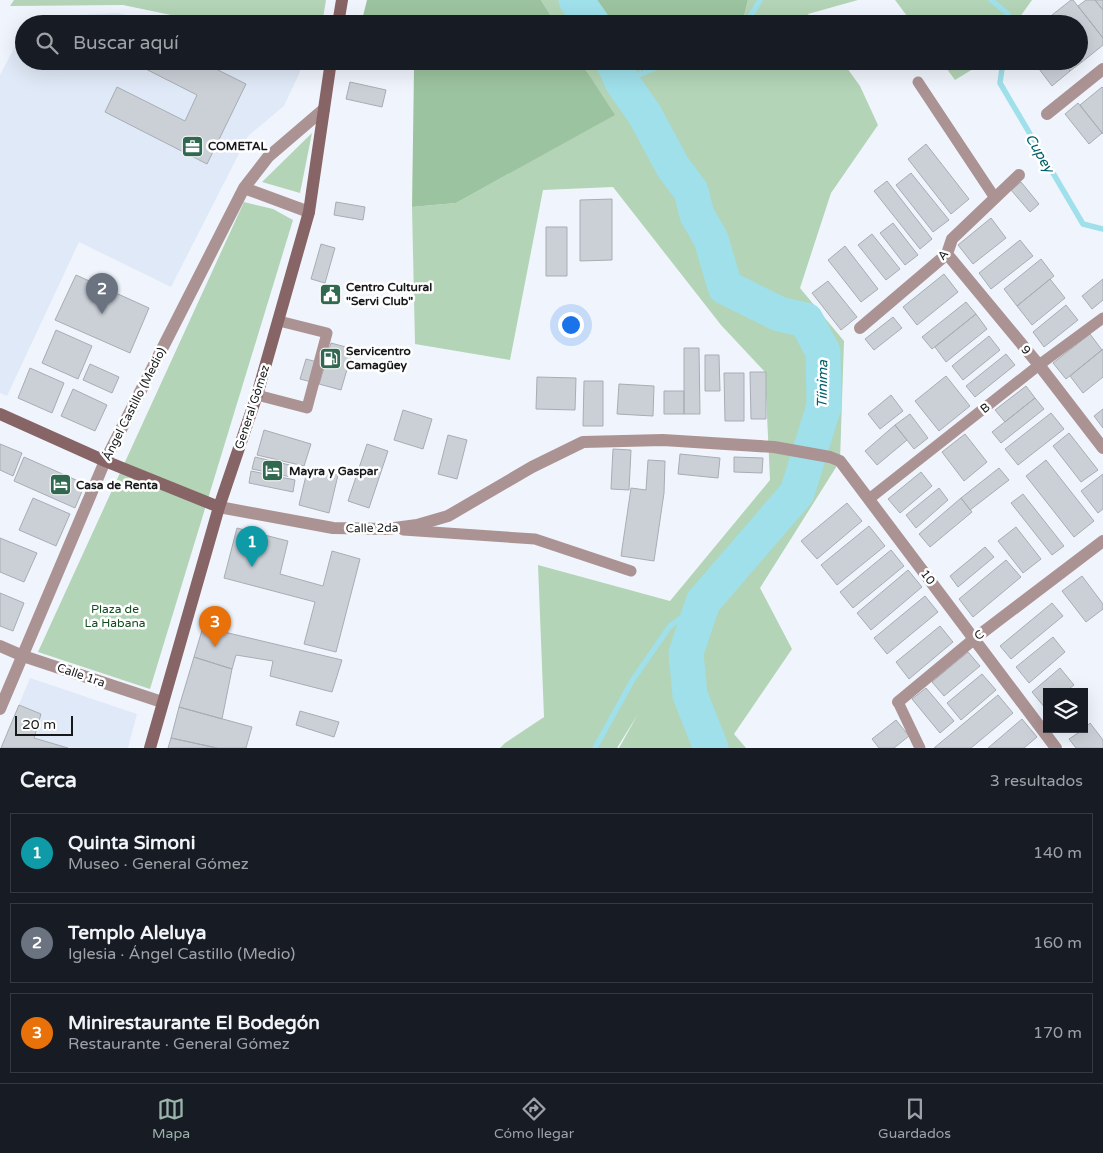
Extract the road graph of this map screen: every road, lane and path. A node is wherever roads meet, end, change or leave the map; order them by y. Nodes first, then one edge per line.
1 (342, 0) edge
2 (340, 15) edge
3 (1103, 69) edge
4 (330, 70) edge
5 (918, 82) dead end
6 (324, 109) junction
7 (1047, 114) dead end
8 (1019, 175) dead end
9 (244, 188) junction
10 (995, 198) junction
11 (309, 212) junction
12 (948, 254) junction
13 (1103, 318) edge
14 (279, 320) junction
15 (860, 328) dead end
16 (1039, 365) junction
17 (257, 395) junction
18 (0, 414) edge
19 (774, 447) joint
20 (1103, 448) edge
21 (105, 461) junction
22 (869, 500) junction
23 (219, 507) junction
24 (387, 529) junction
25 (1103, 541) edge
26 (631, 571) dead end
27 (974, 638) junction
28 (0, 646) edge
29 (23, 656) junction
30 (162, 702) junction
31 (898, 702) joint
32 (0, 708) edge
33 (150, 748) edge
34 (920, 748) edge
35 (1056, 748) edge

1 - 2 main road
3 - 7 street
4 - 6 main road, General Gómez
5 - 10 lane
6 - 9 street, Ángel Castillo (Medio)
6 - 11 main road, General Gómez
8 - 10 street, A
9 - 11 street
9 - 21 street, Ángel Castillo (Medio)
10 - 12 street, A
11 - 14 main road, General Gómez
12 - 15 street, A
12 - 16 street, 9
13 - 16 lane, B
14 - 17 main road, General Gómez
14 - 17 lane
16 - 20 street, 9
16 - 22 lane, B
17 - 23 main road, General Gómez
18 - 21 main road, Calle 2da
19 - 22 street, 10
19 - 24 street, Calle 2da
21 - 23 main road, Calle 2da
21 - 29 street, Ángel Castillo (Medio)
22 - 27 street, 10
23 - 24 street, Calle 2da
23 - 30 main road, General Gómez
24 - 26 lane
25 - 27 street, C
27 - 31 street, C
27 - 35 street, 10
28 - 29 street, Calle 1ra
29 - 30 street, Calle 1ra
29 - 32 street, Ángel Castillo (Medio)
30 - 33 main road, General Gómez
31 - 34 lane, C

